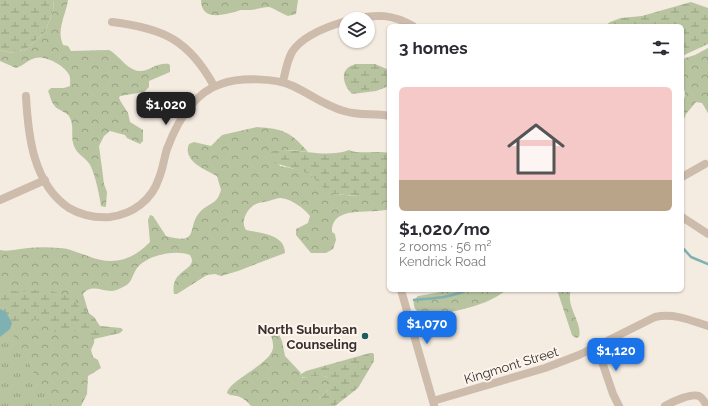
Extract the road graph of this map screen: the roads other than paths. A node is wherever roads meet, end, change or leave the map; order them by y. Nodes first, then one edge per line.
1 (375, 16) edge
2 (112, 22) dead end
3 (339, 23) edge
4 (409, 24) edge
5 (283, 82) junction
6 (214, 86) junction
7 (26, 96) dead end
8 (387, 116) edge
9 (705, 164) dead end
10 (684, 176) edge
11 (45, 180) junction
12 (0, 200) edge
13 (684, 218) edge
14 (708, 234) edge
15 (402, 292) edge
16 (708, 326) edge
17 (597, 347) junction
18 (434, 404) edge
19 (619, 406) edge
20 (665, 406) edge
21 (707, 406) edge

1 - 4 street
2 - 6 street
3 - 5 street
5 - 6 street
5 - 8 street
6 - 11 street
7 - 11 street
9 - 10 street
11 - 12 street
13 - 14 street
15 - 18 street
16 - 17 street, Kingmont Street
17 - 18 street, Kingmont Street
17 - 19 street
20 - 21 street

